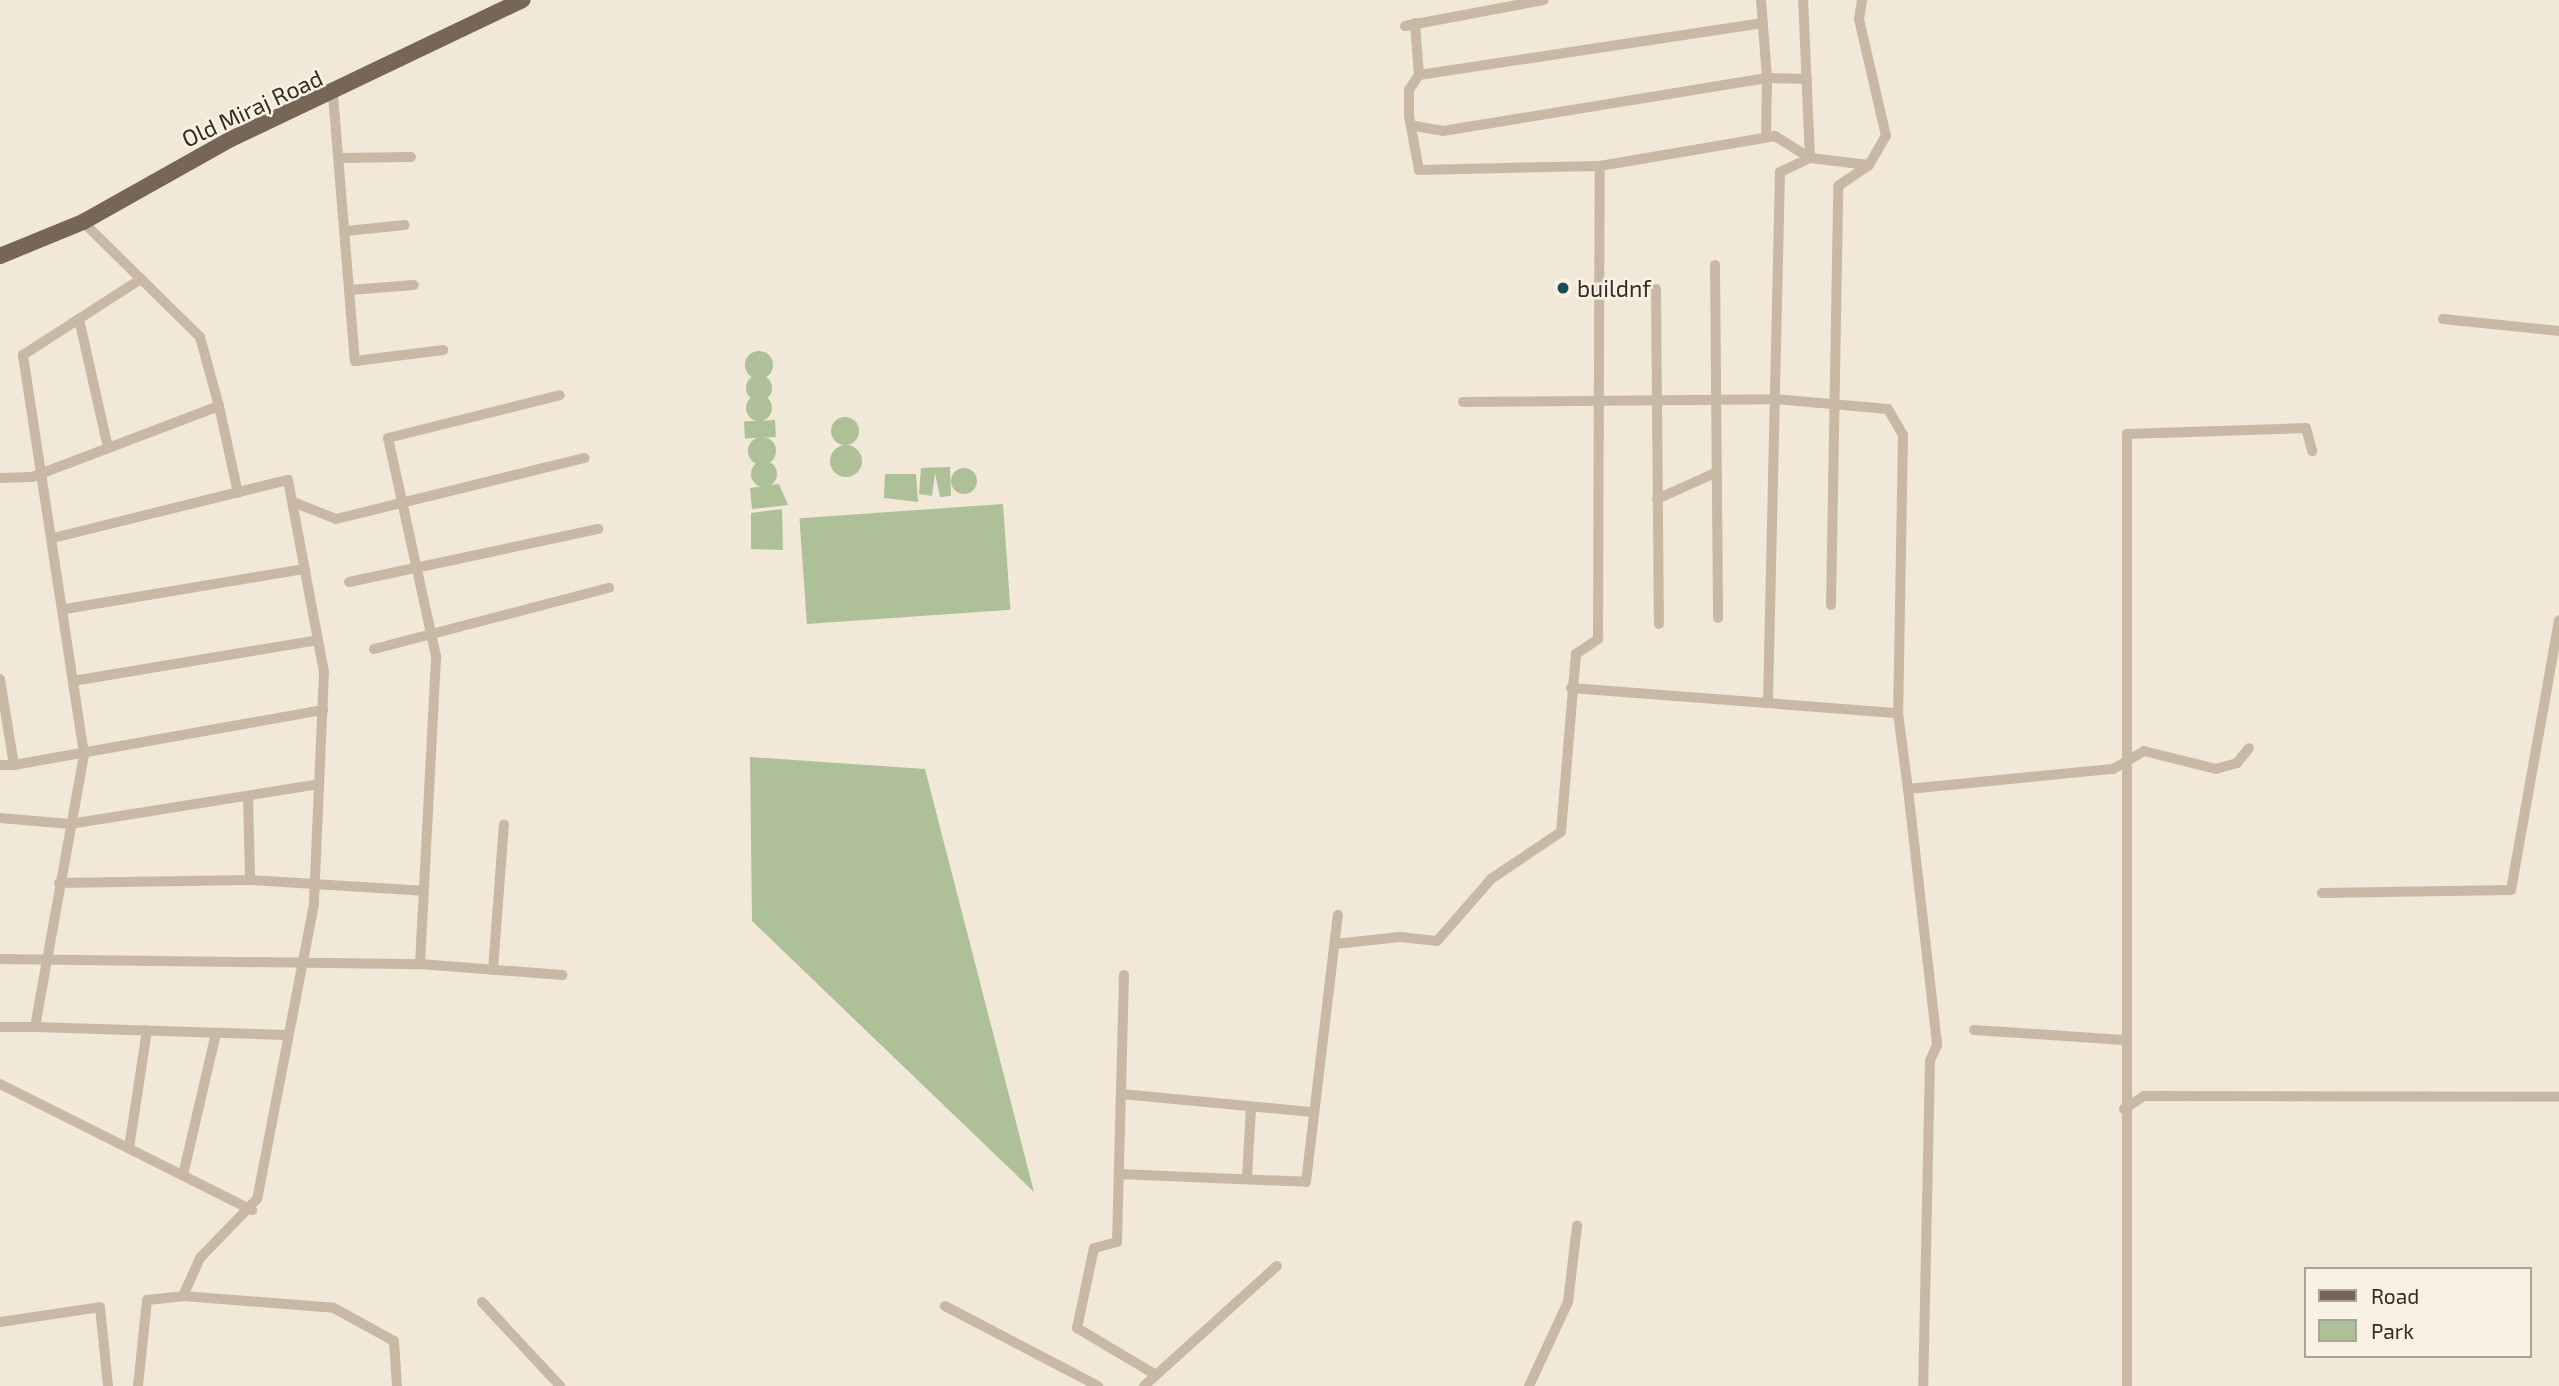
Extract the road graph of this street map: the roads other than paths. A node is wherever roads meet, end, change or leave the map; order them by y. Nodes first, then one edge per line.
1 (523, 0) edge
2 (1544, 0) edge
3 (1761, 0) edge
4 (1803, 0) edge
5 (1862, 0) edge
6 (1763, 23) junction
7 (1419, 75) junction
8 (1768, 78) junction
9 (1807, 79) junction
10 (333, 95) junction
11 (1415, 126) junction
12 (1766, 138) junction
13 (411, 157) dead end
14 (341, 158) junction
15 (1810, 158) junction
16 (1869, 165) junction
17 (1600, 166) junction
18 (83, 222) junction
19 (405, 225) dead end
20 (346, 231) junction
21 (0, 256) edge
22 (1715, 265) dead end
23 (141, 279) junction
24 (414, 285) dead end
25 (350, 289) junction
26 (1656, 289) dead end
27 (79, 319) junction
28 (2443, 319) dead end
29 (2559, 331) edge
30 (443, 350) dead end
31 (560, 395) dead end
32 (1716, 399) junction
33 (1776, 399) junction
34 (1599, 400) junction
35 (1657, 400) junction
36 (1463, 402) dead end
37 (1834, 404) junction
38 (219, 406) junction
39 (108, 448) junction
40 (2312, 451) dead end
41 (585, 458) dead end
42 (1717, 472) junction
43 (43, 473) junction
44 (0, 478) edge
45 (238, 493) junction
46 (1657, 499) junction
47 (293, 502) junction
48 (402, 503) junction
49 (598, 529) dead end
50 (53, 538) junction
51 (416, 567) junction
52 (305, 569) junction
53 (349, 582) dead end
54 (609, 588) dead end
55 (1831, 605) dead end
56 (65, 609) junction
57 (1718, 618) dead end
58 (2559, 620) edge
59 (1658, 624) dead end
60 (431, 634) junction
61 (318, 640) junction
62 (374, 649) dead end
63 (0, 679) edge
64 (73, 681) junction
65 (1571, 688) junction
66 (1768, 700) junction
67 (323, 710) junction
68 (1898, 713) junction
69 (2249, 748) dead end
70 (84, 754) junction
71 (2128, 757) junction
72 (0, 765) edge
73 (14, 765) junction
74 (319, 784) junction
75 (1908, 789) junction
76 (248, 796) junction
77 (0, 818) edge
78 (71, 824) junction
79 (504, 824) dead end
80 (250, 880) junction
81 (315, 882) junction
82 (59, 884) junction
83 (423, 891) junction
84 (2322, 893) dead end
85 (1338, 915) dead end
86 (1335, 944) junction
87 (0, 959) edge
88 (44, 959) junction
89 (303, 959) junction
90 (420, 964) junction
91 (494, 970) junction
92 (563, 975) dead end
93 (1124, 975) dead end
94 (0, 1027) edge
95 (35, 1027) junction
96 (147, 1030) junction
97 (1973, 1030) dead end
98 (216, 1032) junction
99 (287, 1035) junction
100 (2124, 1040) junction
101 (0, 1084) edge
102 (1121, 1094) junction
103 (2559, 1097) edge
104 (1251, 1107) junction
105 (2124, 1109) junction
106 (1310, 1112) junction
107 (129, 1149) junction
108 (1119, 1174) junction
109 (183, 1175) junction
110 (1247, 1177) junction
111 (252, 1210) junction
112 (1577, 1226) dead end
113 (1277, 1266) dead end
114 (183, 1296) junction
115 (482, 1302) dead end
116 (944, 1306) dead end
117 (0, 1322) edge
118 (1156, 1375) junction
119 (108, 1386) edge
120 (138, 1386) edge
121 (397, 1386) edge
122 (560, 1386) edge
123 (1098, 1386) edge
124 (1144, 1386) edge
125 (1529, 1386) edge
126 (1923, 1386) edge
127 (2127, 1386) edge

1 - 10 main road, Old Miraj Road
2 - 7 street
3 - 6 street
4 - 9 street
5 - 16 street
6 - 7 street
6 - 8 street
7 - 11 street
8 - 9 street
8 - 11 street
8 - 12 street
9 - 15 street
10 - 14 street
10 - 18 main road, Old Miraj Road
11 - 17 street
12 - 15 street
12 - 17 street
13 - 14 street
14 - 20 street
15 - 16 street
15 - 33 street
16 - 37 street
17 - 34 street
18 - 21 main road, Old Miraj Road
18 - 23 street
19 - 20 street
20 - 25 street
22 - 32 street
23 - 27 street
23 - 38 street
24 - 25 street
25 - 30 street
26 - 35 street
27 - 39 street
27 - 43 street
28 - 29 street
31 - 48 street
32 - 33 street
32 - 35 street
32 - 42 street
33 - 37 street
33 - 66 street
34 - 35 street
34 - 36 street
34 - 65 street
35 - 46 street
37 - 55 street
37 - 68 street
38 - 39 street
38 - 45 street
39 - 43 street
40 - 71 street
41 - 48 street
42 - 46 street
42 - 57 street
43 - 44 street
43 - 50 street
45 - 47 street
45 - 50 street
46 - 59 street
47 - 48 street
47 - 52 street
48 - 51 street
49 - 51 street
50 - 56 street
51 - 53 street
51 - 60 street
52 - 56 street
52 - 61 street
54 - 60 street
56 - 64 street
58 - 84 street
60 - 62 street
60 - 83 street
61 - 64 street
61 - 67 street
63 - 73 street
64 - 70 street
65 - 66 street
65 - 86 street
66 - 68 street
67 - 70 street
67 - 74 street
68 - 75 street
69 - 71 street
70 - 73 street
70 - 78 street
71 - 75 street
71 - 100 street
72 - 73 street
74 - 76 street
74 - 81 street
75 - 126 street
76 - 78 street
76 - 80 street
77 - 78 street
78 - 82 street
79 - 91 street
80 - 81 street
80 - 82 street
81 - 83 street
81 - 89 street
82 - 88 street
83 - 90 street
85 - 86 street
86 - 106 street
87 - 88 street
88 - 89 street
88 - 95 street
89 - 90 street
89 - 99 street
90 - 91 street
91 - 92 street
93 - 102 street
94 - 95 street
95 - 96 street
96 - 98 street
96 - 107 street
97 - 100 street
98 - 99 street
98 - 109 street
99 - 111 street
100 - 105 street
101 - 107 street
102 - 104 street
102 - 108 street
103 - 105 street
104 - 106 street
104 - 110 street
105 - 127 street
106 - 110 street
107 - 109 street
108 - 110 street
108 - 118 street
109 - 111 street
111 - 114 street
112 - 125 street
113 - 118 street
114 - 120 street
114 - 121 street
115 - 122 street
116 - 123 street
117 - 119 street
118 - 124 street

